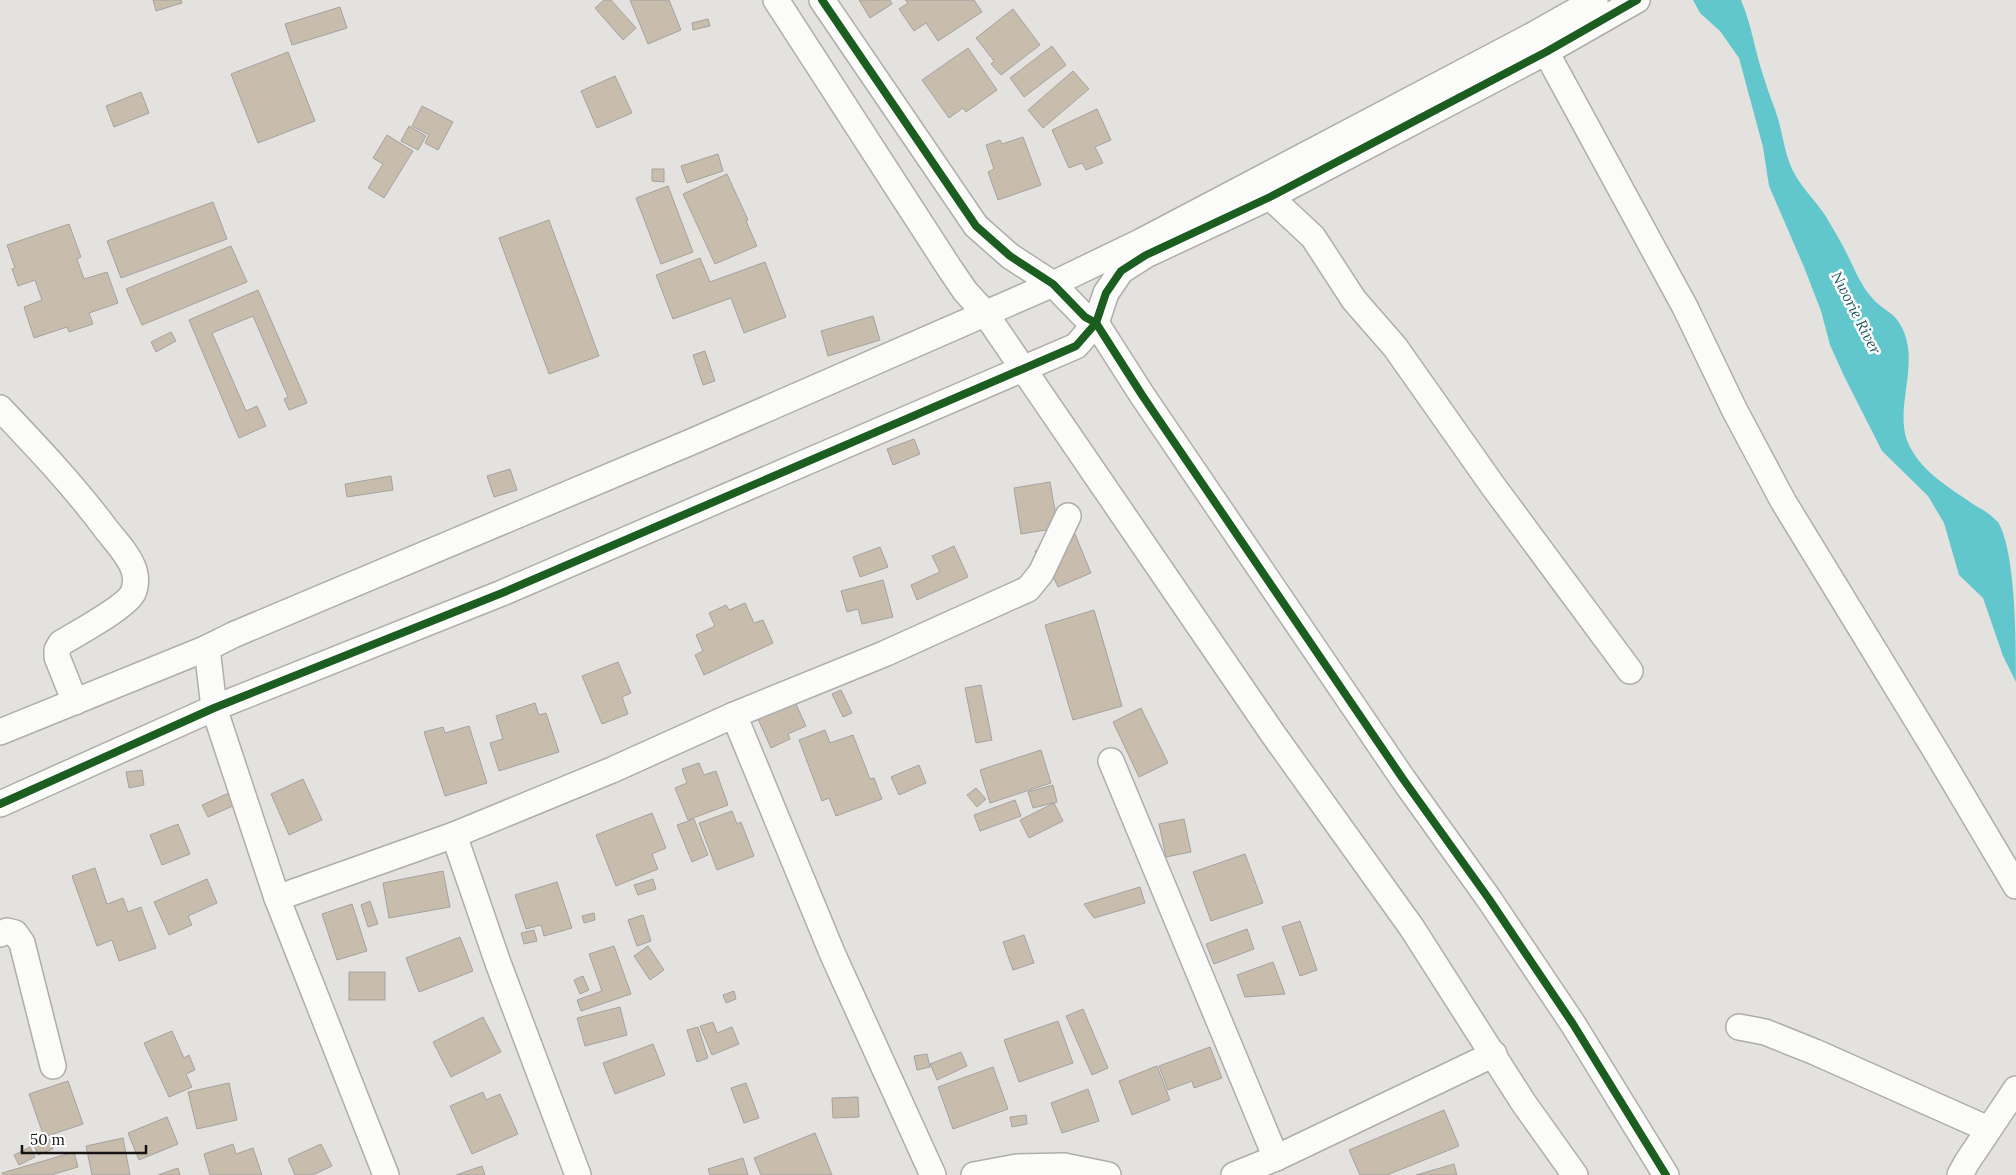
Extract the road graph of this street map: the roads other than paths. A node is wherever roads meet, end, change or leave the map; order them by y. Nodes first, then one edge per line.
1 (813, 0) edge
2 (822, 0) edge
3 (1595, 0) edge
4 (1637, 0) edge
5 (780, 7) edge
6 (1546, 52) junction
7 (1270, 197) junction
8 (1053, 284) junction
9 (985, 313) junction
10 (1096, 323) junction
11 (1024, 370) junction
12 (0, 408) edge
13 (1068, 516) dead end
14 (207, 648) junction
15 (1630, 671) dead end
16 (75, 702) junction
17 (214, 708) junction
18 (734, 715) junction
19 (0, 732) edge
20 (1111, 761) dead end
21 (0, 804) edge
22 (454, 835) junction
23 (2016, 886) edge
24 (277, 898) junction
25 (0, 934) edge
26 (1739, 1028) dead end
27 (1494, 1054) junction
28 (53, 1066) dead end
29 (2016, 1089) edge
30 (1988, 1129) junction
31 (1276, 1158) junction
32 (382, 1174) edge
33 (578, 1175) edge
34 (933, 1175) edge
35 (974, 1175) edge
36 (1108, 1175) edge
37 (1234, 1175) edge
38 (1575, 1175) edge
39 (1666, 1175) edge
40 (1960, 1175) edge

1 - 5 street
2 - 8 street
3 - 8 street
4 - 6 street
5 - 9 street
6 - 7 street
6 - 23 street
7 - 10 street
7 - 15 street
8 - 9 street
8 - 10 street
9 - 11 street
9 - 14 street
10 - 11 street
10 - 39 street
11 - 17 street
11 - 27 street
12 - 16 street
13 - 18 street
14 - 16 street
14 - 17 street
16 - 19 street
17 - 21 street
17 - 24 street
18 - 22 street
18 - 34 street
20 - 31 street
22 - 24 street
22 - 33 street
24 - 32 street
25 - 28 street
26 - 30 street
27 - 31 street
27 - 38 street
29 - 30 street
30 - 40 street
31 - 37 street
35 - 36 street

